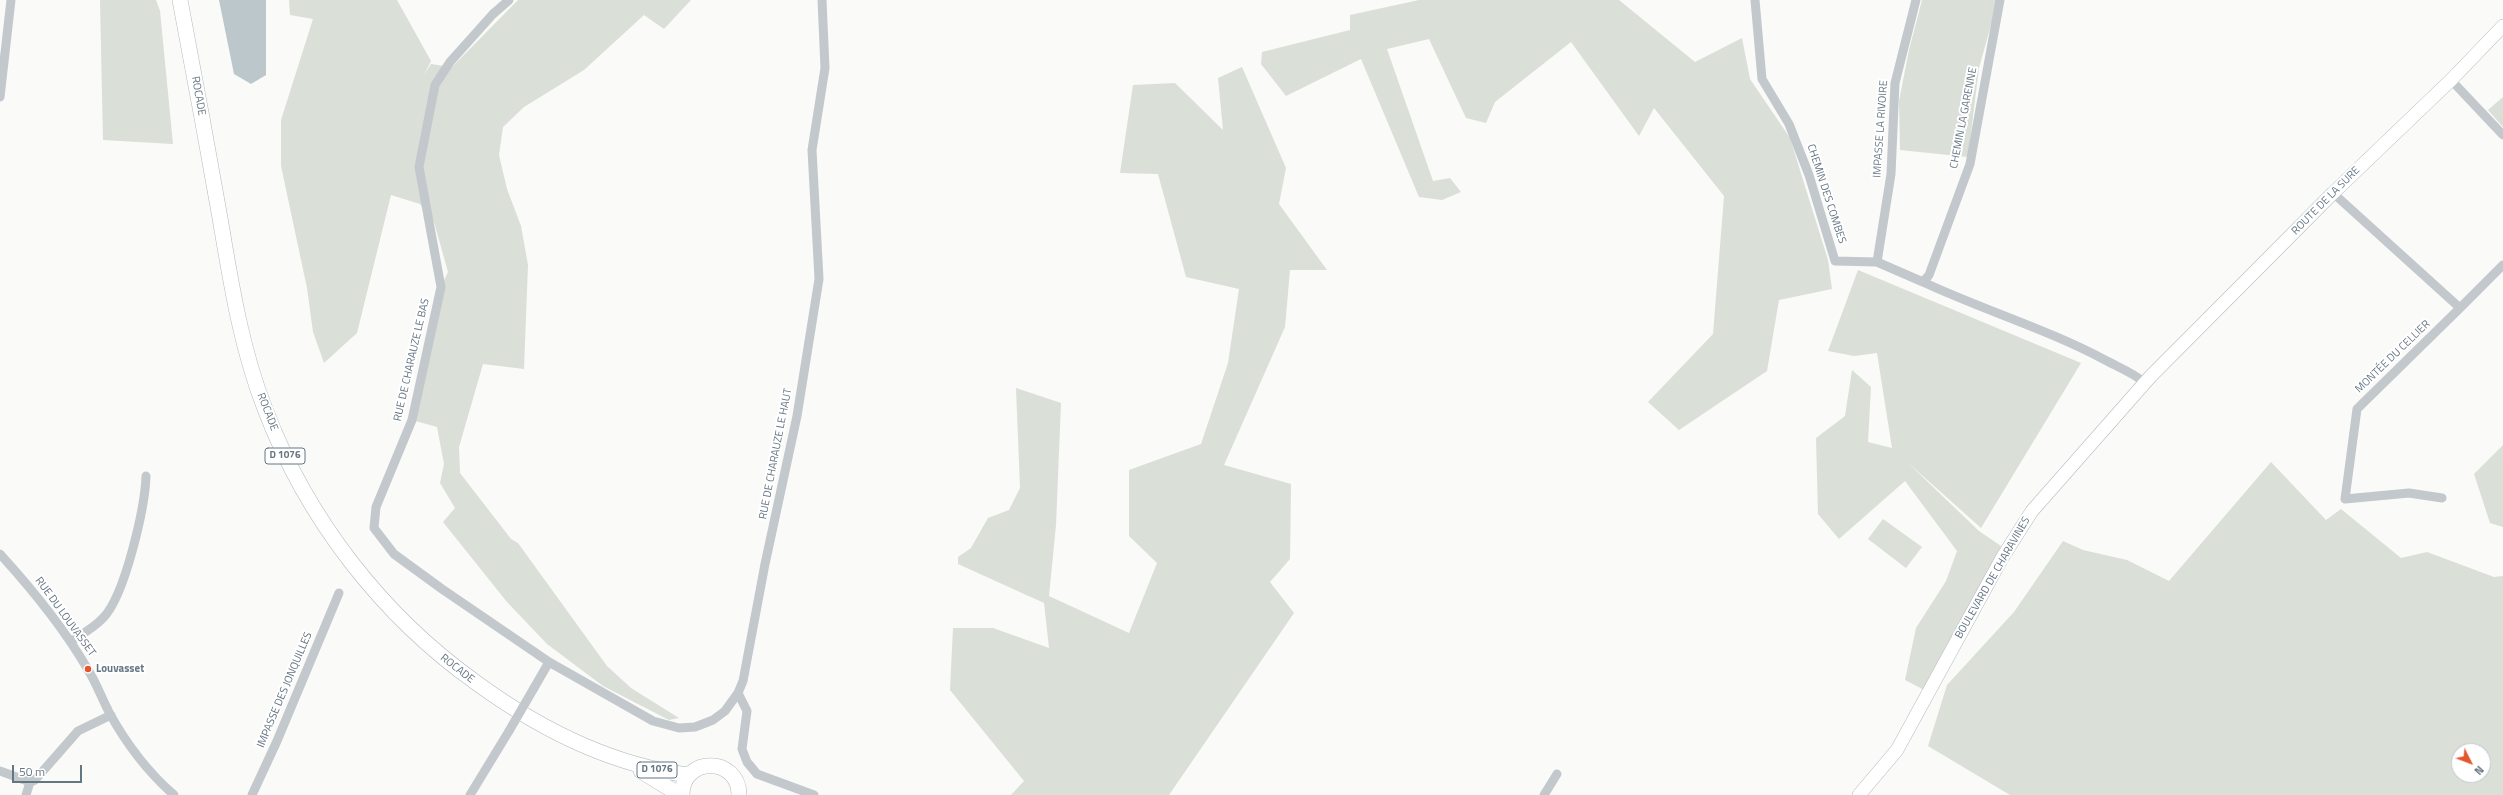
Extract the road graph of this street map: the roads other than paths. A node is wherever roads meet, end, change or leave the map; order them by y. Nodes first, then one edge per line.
1 (11, 0) edge
2 (180, 0) edge
3 (509, 0) edge
4 (822, 0) edge
5 (1755, 0) edge
6 (1916, 0) edge
7 (2000, 0) edge
8 (2503, 26) edge
9 (2451, 80) junction
10 (0, 97) edge
11 (2503, 135) edge
12 (2333, 193) junction
13 (1877, 262) junction
14 (2503, 265) edge
15 (1923, 282) junction
16 (2460, 308) junction
17 (2147, 380) junction
18 (146, 476) dead end
19 (2442, 498) dead end
20 (0, 554) edge
21 (339, 593) dead end
22 (71, 641) junction
23 (549, 662) junction
24 (738, 693) junction
25 (111, 715) junction
26 (626, 762) junction
27 (0, 771) edge
28 (1557, 774) dead end
29 (688, 775) junction
30 (30, 782) junction
31 (740, 794) edge
32 (26, 795) edge
33 (174, 795) edge
34 (252, 795) edge
35 (470, 795) edge
36 (681, 795) edge
37 (814, 795) edge
38 (1544, 795) edge
39 (1859, 795) edge

1 - 10 street
2 - 26 main road, ROCADE / D 1076
3 - 23 street, RUE DE CHARAUZE LE BAS
4 - 24 street, RUE DE CHARAUZE LE HAUT
5 - 13 street, CHEMIN DES COMBES
6 - 13 street, IMPASSE LA RIVOIRE
7 - 15 street, CHEMIN LA GARENNE
8 - 9 main road, ROUTE DE LA SURE
9 - 11 street
9 - 12 main road, ROUTE DE LA SURE
12 - 16 street
12 - 17 main road, ROUTE DE LA SURE
13 - 15 street
14 - 16 street, MONTÉE DU CELLIER
15 - 17 street
16 - 19 street, MONTÉE DU CELLIER
17 - 39 main road, BOULEVARD DE CHARAVINES
18 - 22 street
20 - 22 street, RUE DU LOUVASSET
21 - 34 street, IMPASSE DES JONQUILLES
22 - 25 street, RUE DU LOUVASSET
23 - 24 street, RUE DE CHARAUZE LE HAUT
23 - 35 street, bridge
24 - 37 street
25 - 30 street
25 - 33 street, RUE DU LOUVASSET
26 - 29 main road, ROCADE / D 1076
26 - 36 main road, ROCADE / D 1076
27 - 30 street
28 - 38 street
29 - 31 main road
29 - 36 main road
30 - 32 street

